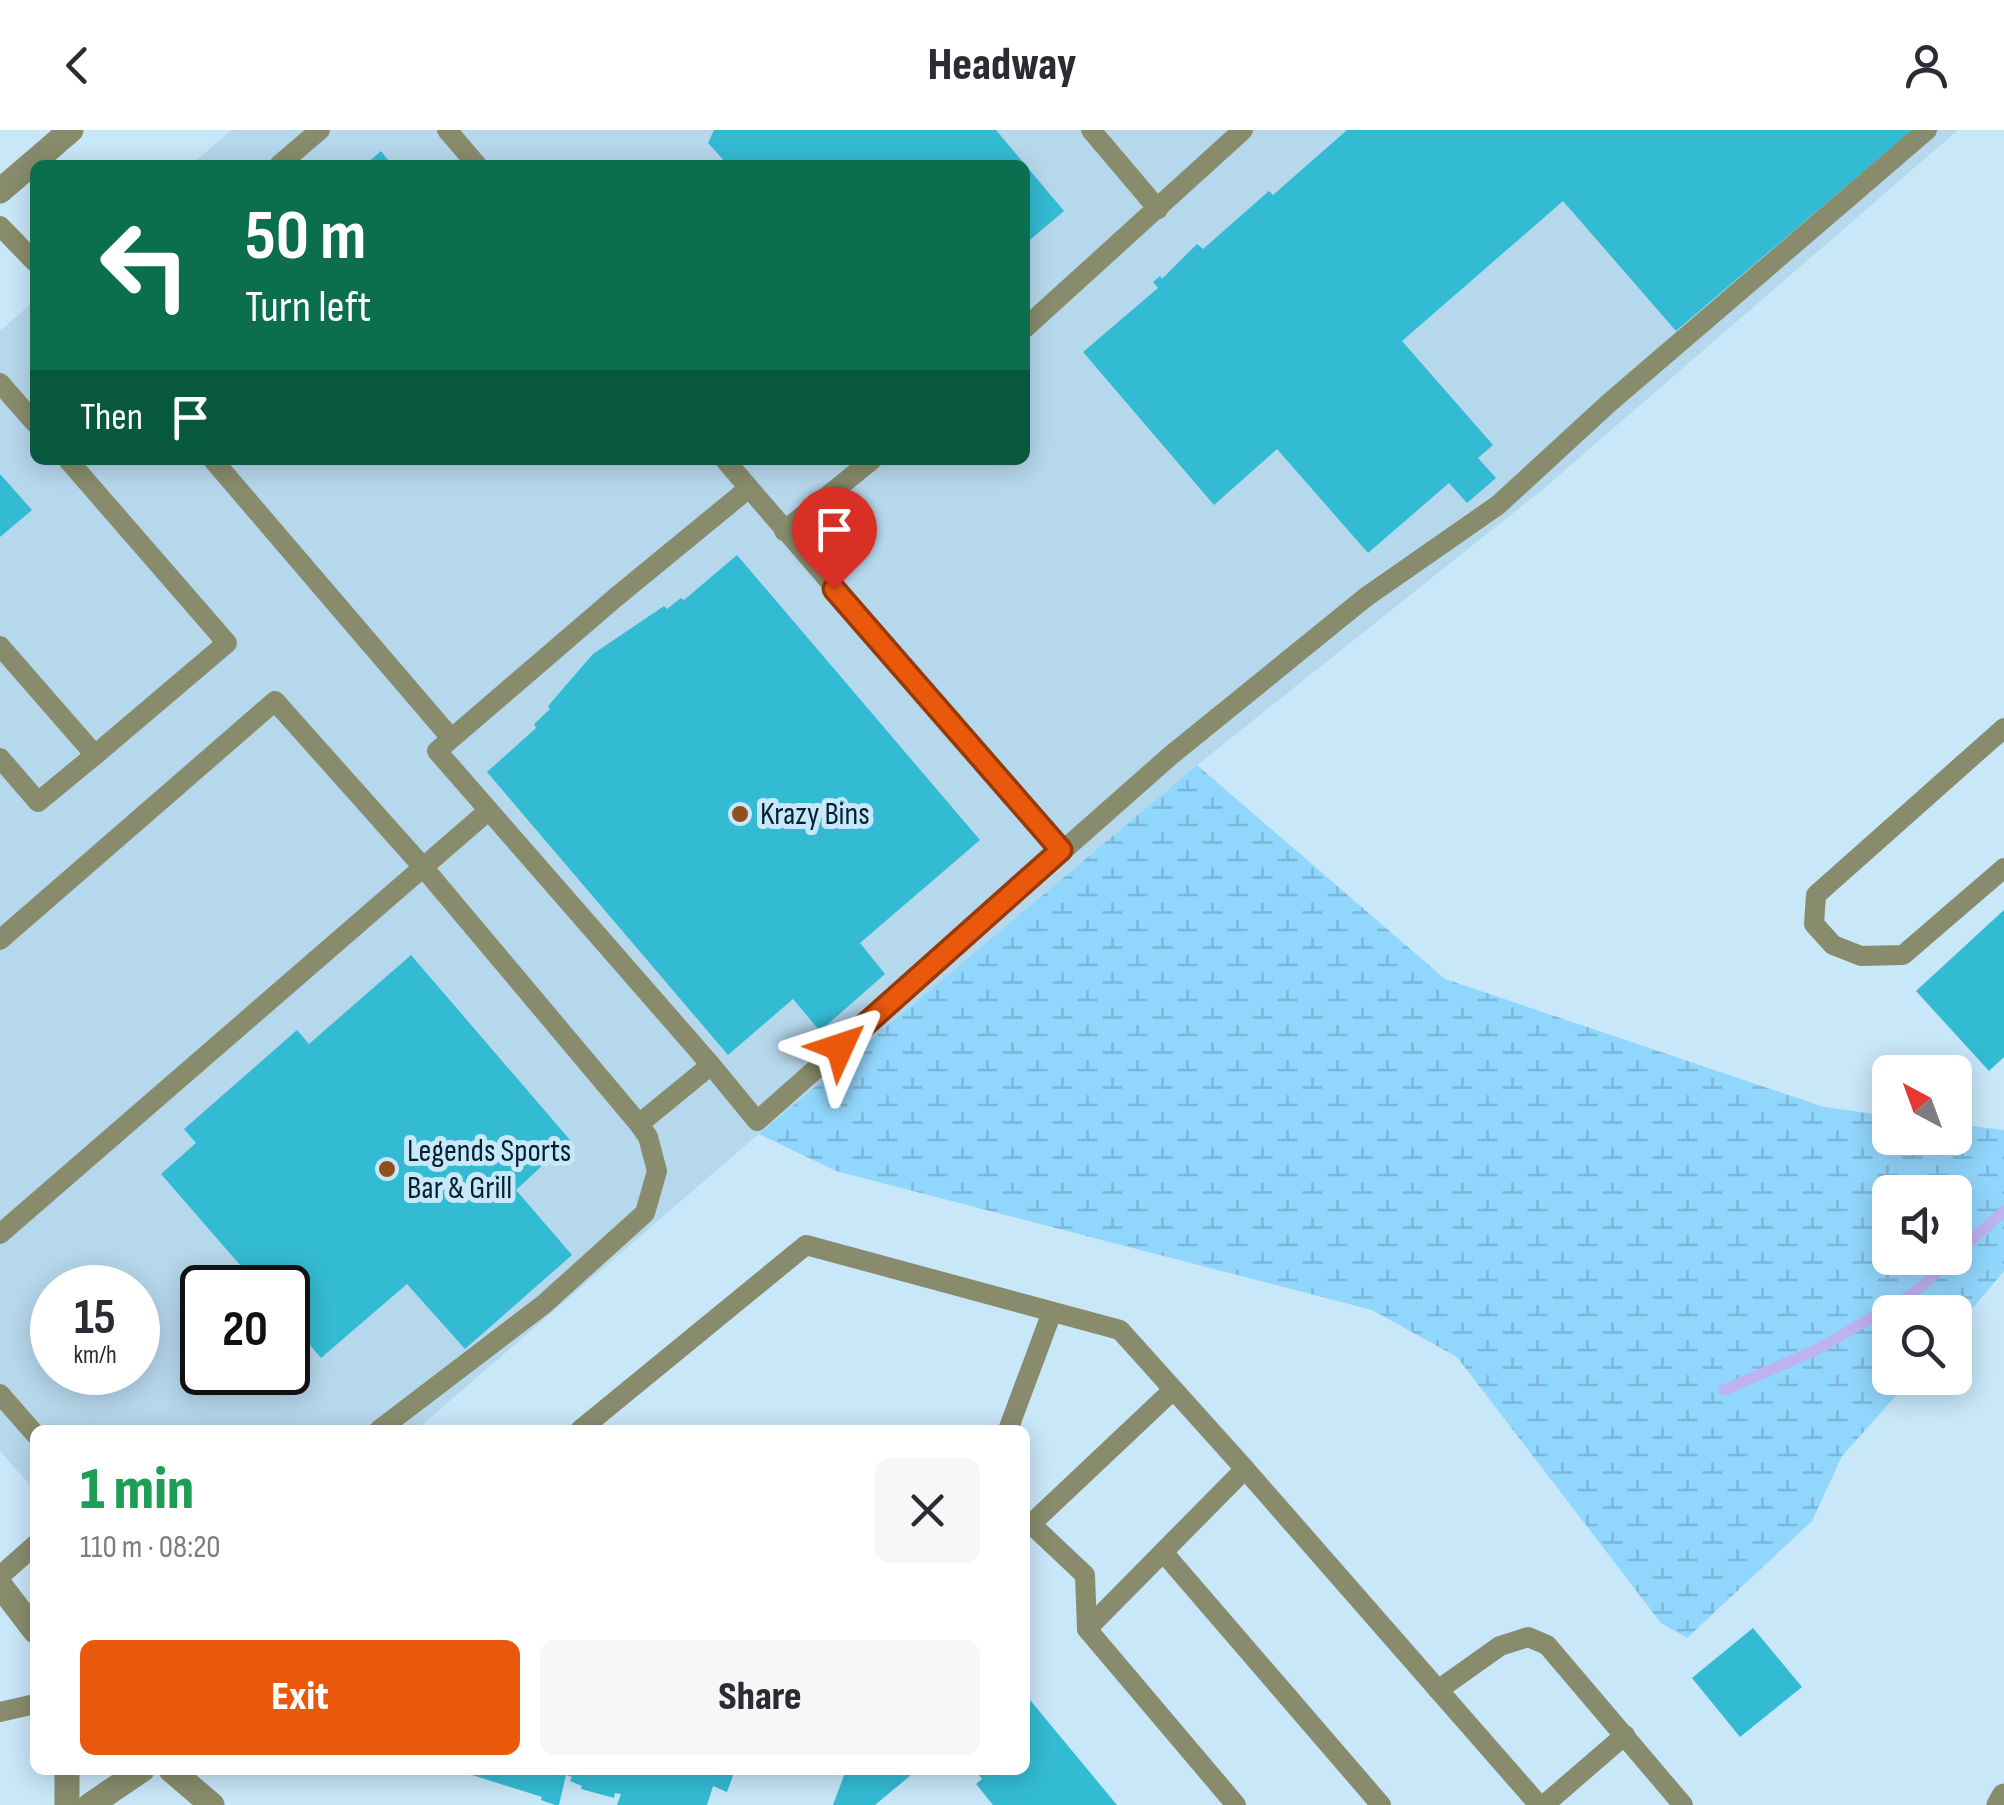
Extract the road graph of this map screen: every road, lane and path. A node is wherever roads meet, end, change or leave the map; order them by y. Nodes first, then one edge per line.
1 (71, 130) edge
2 (320, 130) edge
3 (447, 130) edge
4 (1091, 130) edge
5 (1243, 130) edge
6 (1927, 130) edge
7 (36, 160) edge
8 (285, 160) edge
9 (472, 160) edge
10 (30, 165) edge
11 (0, 191) edge
12 (1158, 209) junction
13 (0, 226) edge
14 (30, 257) edge
15 (1030, 324) edge
16 (0, 383) edge
17 (30, 417) edge
18 (72, 465) edge
19 (217, 465) edge
20 (729, 465) edge
21 (866, 465) edge
22 (748, 488) junction
23 (784, 531) junction
24 (0, 646) edge
25 (2004, 728) edge
26 (451, 738) junction
27 (95, 754) junction
28 (0, 758) edge
29 (488, 811) junction
30 (1061, 850) junction
31 (423, 867) junction
32 (2004, 868) edge
33 (2, 933) edge
34 (711, 1066) junction
35 (639, 1124) junction
36 (0, 1234) edge
37 (1052, 1312) junction
38 (1174, 1390) junction
39 (0, 1394) edge
40 (386, 1425) edge
41 (586, 1425) edge
42 (1010, 1425) edge
43 (30, 1428) edge
44 (1245, 1469) junction
45 (1030, 1524) edge
46 (1030, 1528) edge
47 (30, 1549) edge
48 (1164, 1552) junction
49 (0, 1576) edge
50 (0, 1584) edge
51 (30, 1624) edge
52 (1087, 1629) junction
53 (1438, 1690) junction
54 (30, 1705) edge
55 (0, 1712) edge
56 (1625, 1734) junction
57 (67, 1775) edge
58 (135, 1775) edge
59 (177, 1775) edge
60 (2004, 1796) edge
61 (67, 1805) edge
62 (90, 1805) edge
63 (212, 1805) edge
64 (1236, 1805) edge
65 (1381, 1805) edge
66 (1541, 1805) edge
67 (1682, 1805) edge
68 (1999, 1805) edge

1 - 7 street
2 - 8 lane
3 - 9 lane
4 - 12 lane
5 - 12 lane
6 - 30 lane
10 - 11 street
12 - 15 lane
13 - 14 lane
16 - 17 lane
18 - 27 lane
19 - 26 lane
20 - 22 lane
21 - 23 lane
22 - 23 lane
22 - 26 lane
23 - 30 lane
24 - 27 lane
25 - 32 lane
26 - 29 lane
27 - 28 lane
29 - 31 lane
29 - 34 lane
30 - 34 lane
31 - 33 lane
31 - 35 lane
31 - 36 lane
34 - 35 lane
35 - 40 lane
37 - 38 lane
37 - 41 lane
37 - 42 lane
38 - 44 lane
38 - 45 lane
39 - 43 lane
44 - 48 lane
44 - 53 lane
46 - 52 lane
47 - 49 lane
48 - 52 lane
48 - 65 lane
50 - 51 street
52 - 64 lane
53 - 56 lane
53 - 66 lane
54 - 55 lane
56 - 66 lane
56 - 67 lane
57 - 61 street
58 - 62 street
59 - 63 street
60 - 68 street

